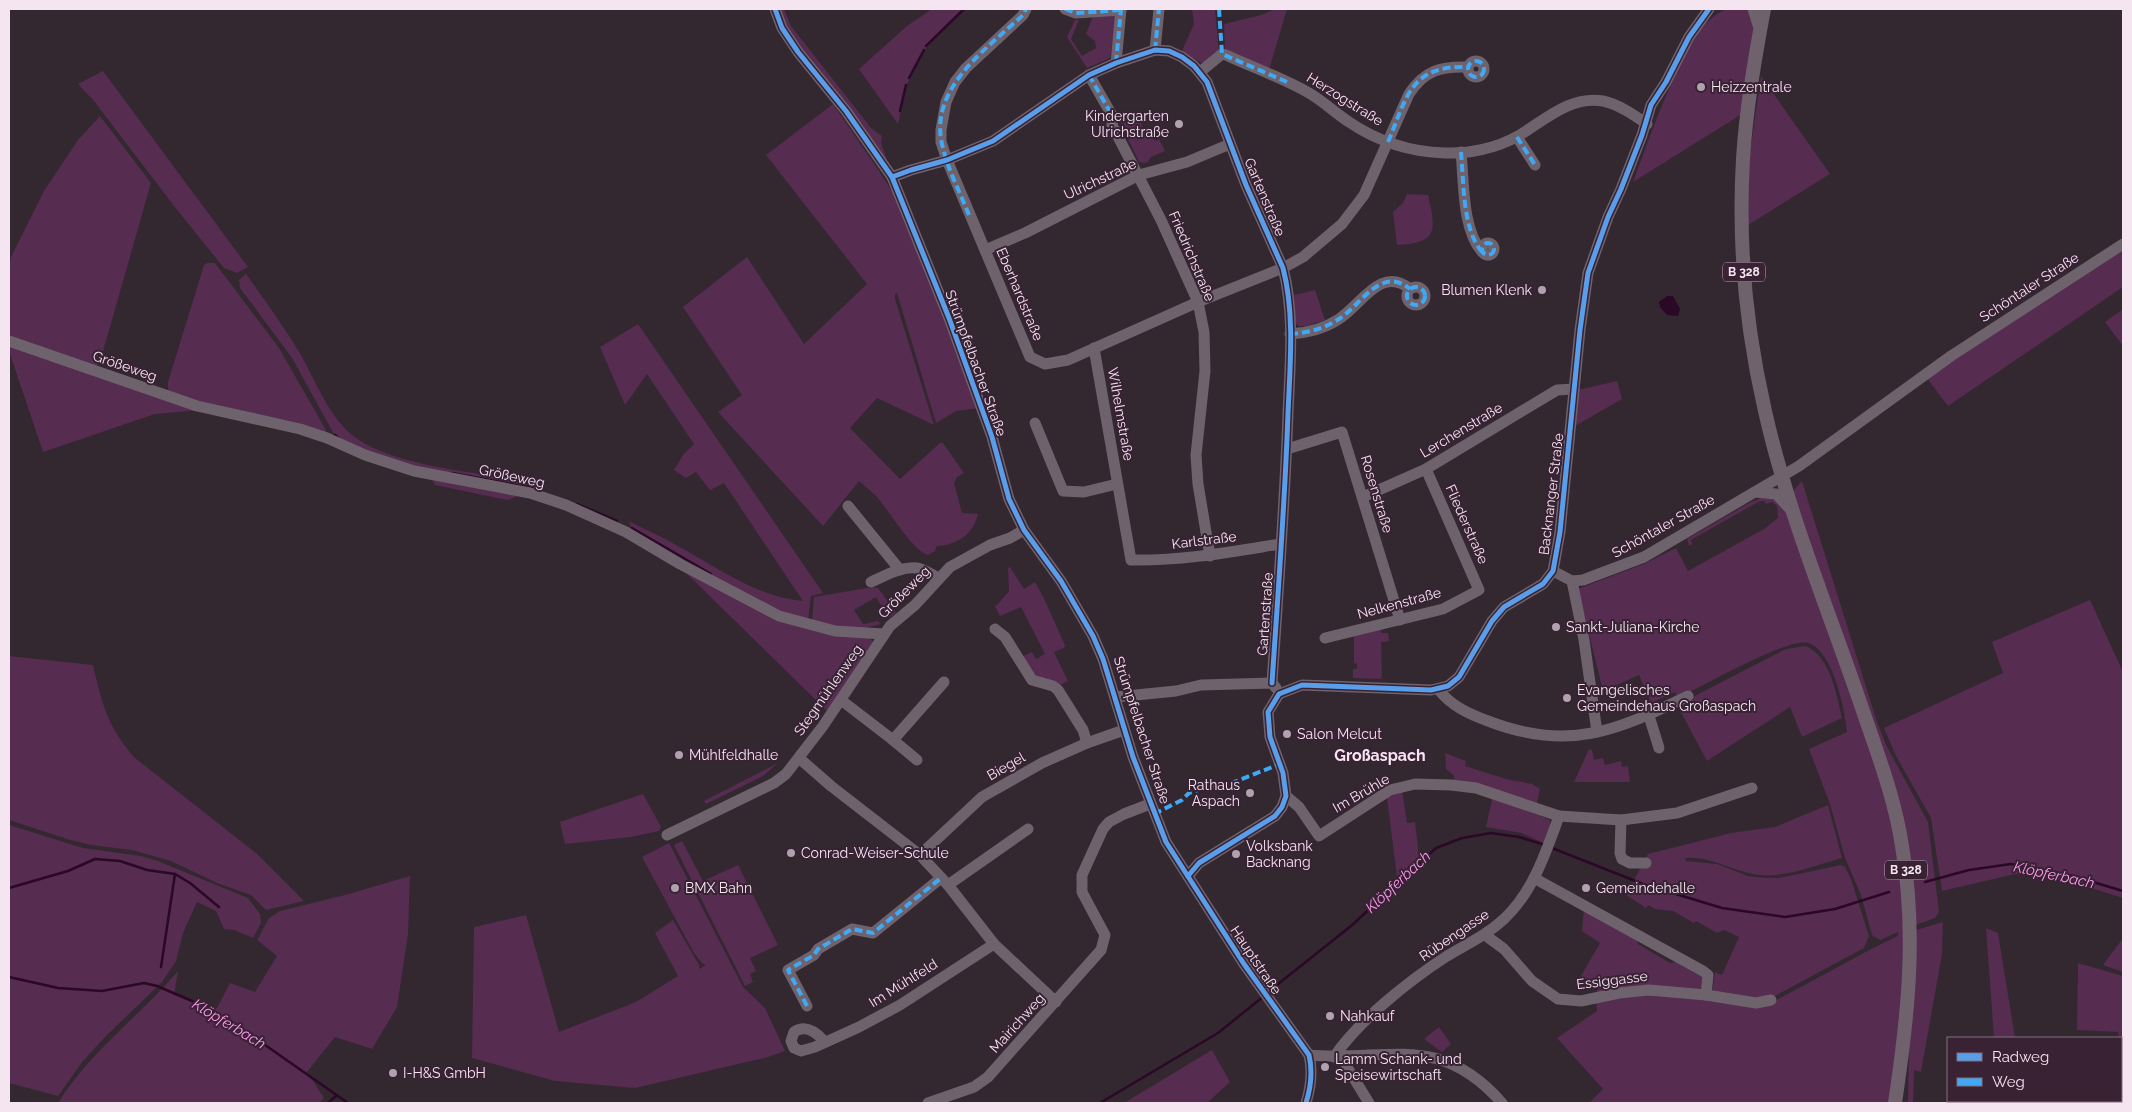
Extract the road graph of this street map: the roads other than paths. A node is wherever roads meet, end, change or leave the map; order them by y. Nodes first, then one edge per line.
1 (775, 9) edge
2 (1026, 9) edge
3 (1065, 9) edge
4 (1121, 9) edge
5 (1160, 9) edge
6 (1715, 9) edge
7 (1753, 9) edge
8 (1764, 9) edge
9 (1706, 12) edge
10 (1760, 33) junction
11 (1156, 50) junction
12 (1116, 63) junction
13 (1468, 68) dead end
14 (1200, 72) junction
15 (1089, 75) junction
16 (1646, 124) junction
17 (1517, 137) junction
18 (1388, 142) junction
19 (1230, 144) junction
20 (1461, 152) junction
21 (947, 160) junction
22 (1535, 165) dead end
23 (1139, 175) junction
24 (892, 178) junction
25 (2123, 244) edge
26 (985, 250) junction
27 (1482, 252) dead end
28 (1283, 268) junction
29 (1410, 289) dead end
30 (1198, 302) junction
31 (1290, 334) junction
32 (9, 341) edge
33 (1094, 348) junction
34 (1574, 388) junction
35 (1035, 423) dead end
36 (1287, 449) junction
37 (1426, 469) junction
38 (1782, 476) junction
39 (1117, 484) junction
40 (1752, 494) junction
41 (1363, 497) junction
42 (848, 506) dead end
43 (1794, 516) junction
44 (1024, 530) junction
45 (1280, 544) junction
46 (1210, 556) junction
47 (1131, 560) joint
48 (900, 570) junction
49 (1553, 571) junction
50 (939, 578) junction
51 (1572, 581) junction
52 (871, 582) dead end
53 (1479, 590) joint
54 (1400, 620) junction
55 (996, 629) dead end
56 (883, 634) junction
57 (1325, 638) dead end
58 (944, 682) dead end
59 (1272, 683) junction
60 (1438, 689) junction
61 (1280, 694) junction
62 (1688, 696) dead end
63 (1116, 697) junction
64 (841, 700) junction
65 (1649, 716) junction
66 (1124, 730) junction
67 (1597, 732) junction
68 (893, 740) junction
69 (1087, 743) junction
70 (1659, 748) dead end
71 (799, 758) junction
72 (917, 760) dead end
73 (1752, 788) dead end
74 (1286, 796) junction
75 (1150, 804) junction
76 (1559, 816) junction
77 (1621, 820) junction
78 (1028, 829) dead end
79 (667, 835) dead end
80 (920, 855) junction
81 (1646, 863) dead end
82 (1188, 876) junction
83 (1534, 878) junction
84 (945, 882) junction
85 (1485, 936) junction
86 (994, 944) junction
87 (1706, 995) junction
88 (1771, 1000) dead end
89 (1056, 1002) junction
90 (807, 1006) dead end
91 (824, 1041) dead end
92 (1309, 1055) junction
93 (1340, 1057) junction
94 (928, 1103) edge
95 (1306, 1103) edge
96 (1368, 1103) edge
97 (1502, 1103) edge
98 (1895, 1103) edge

1 - 24 street, Strümpfelbacher Straße
2 - 21 street, Eberhardstraße
3 - 4 street
4 - 12 street
5 - 11 street
6 - 9 street
7 - 10 street
8 - 10 main road, B 328
9 - 16 street, Backnanger Straße
10 - 38 main road, B 328
11 - 12 street
11 - 14 street, Gartenstraße
12 - 15 street
13 - 18 street, Eberhardstraße
14 - 18 street, Herzogstraße
14 - 19 street, Gartenstraße
15 - 21 street
15 - 23 street, Friedrichstraße
16 - 17 street, Herzogstraße
16 - 34 street, Backnanger Straße
17 - 20 street, Herzogstraße
17 - 22 street
18 - 20 street, Herzogstraße
18 - 28 street, Eberhardstraße
19 - 23 street, Ulrichstraße
19 - 28 street, Gartenstraße
20 - 27 street
21 - 24 street
21 - 26 street, Eberhardstraße
23 - 26 street, Ulrichstraße
23 - 30 street, Friedrichstraße
24 - 44 street, Strümpfelbacher Straße
25 - 38 street, Schöntaler Straße
26 - 33 street, Eberhardstraße
28 - 30 street, Eberhardstraße
28 - 31 street, Gartenstraße
29 - 31 street
30 - 33 street, Eberhardstraße
30 - 46 street, Friedrichstraße
31 - 36 street, Gartenstraße
32 - 56 street, Größeweg
33 - 39 street, Wilhelmstraße
34 - 37 street, Lerchenstraße
34 - 49 street, Backnanger Straße
35 - 39 street
36 - 41 street, Rosenstraße
36 - 45 street, Gartenstraße
37 - 41 street, Lerchenstraße
37 - 53 street, Fliederstraße
38 - 40 street, Schöntaler Straße
38 - 43 main road, B 328
39 - 47 street, Wilhelmstraße
40 - 43 street
40 - 51 street, Schöntaler Straße
41 - 54 street, Rosenstraße
42 - 48 street
43 - 98 main road, B 328
44 - 50 street, Größeweg
44 - 63 street, Strümpfelbacher Straße
45 - 46 street, Karlstraße
45 - 59 street, Gartenstraße
46 - 47 street, Karlstraße
48 - 50 street
48 - 52 street
49 - 51 street
49 - 60 street, Backnanger Straße
50 - 56 street, Größeweg
51 - 67 street
53 - 54 street, Nelkenstraße
54 - 57 street, Nelkenstraße
55 - 69 street
56 - 64 street, Stegmühlenweg
58 - 68 street
59 - 61 street
59 - 63 street
60 - 61 street
60 - 67 street
61 - 74 street
62 - 65 street
63 - 66 street, Strümpfelbacher Straße
64 - 68 street
64 - 71 street, Stegmühlenweg
65 - 67 street
65 - 70 street
66 - 69 street, Biegel
66 - 75 street, Strümpfelbacher Straße
68 - 72 street
69 - 80 street, Biegel
71 - 79 street, Stegmühlenweg
71 - 80 street
73 - 77 street
74 - 76 street, Im Brühle
74 - 82 street
75 - 82 street, Strümpfelbacher Straße
75 - 89 street, Mairichweg
76 - 77 street
76 - 83 street, Rübengasse
77 - 81 street
78 - 84 street
80 - 84 street
82 - 92 street, Hauptstraße
83 - 85 street, Rübengasse
83 - 87 street
84 - 86 street
84 - 90 street
85 - 87 street, Essiggasse
85 - 93 street, Rübengasse
86 - 89 street
86 - 91 street, Im Mühlfeld
87 - 88 street, Essiggasse
89 - 94 street, Mairichweg
92 - 93 street
92 - 95 street
93 - 96 street
93 - 97 street

